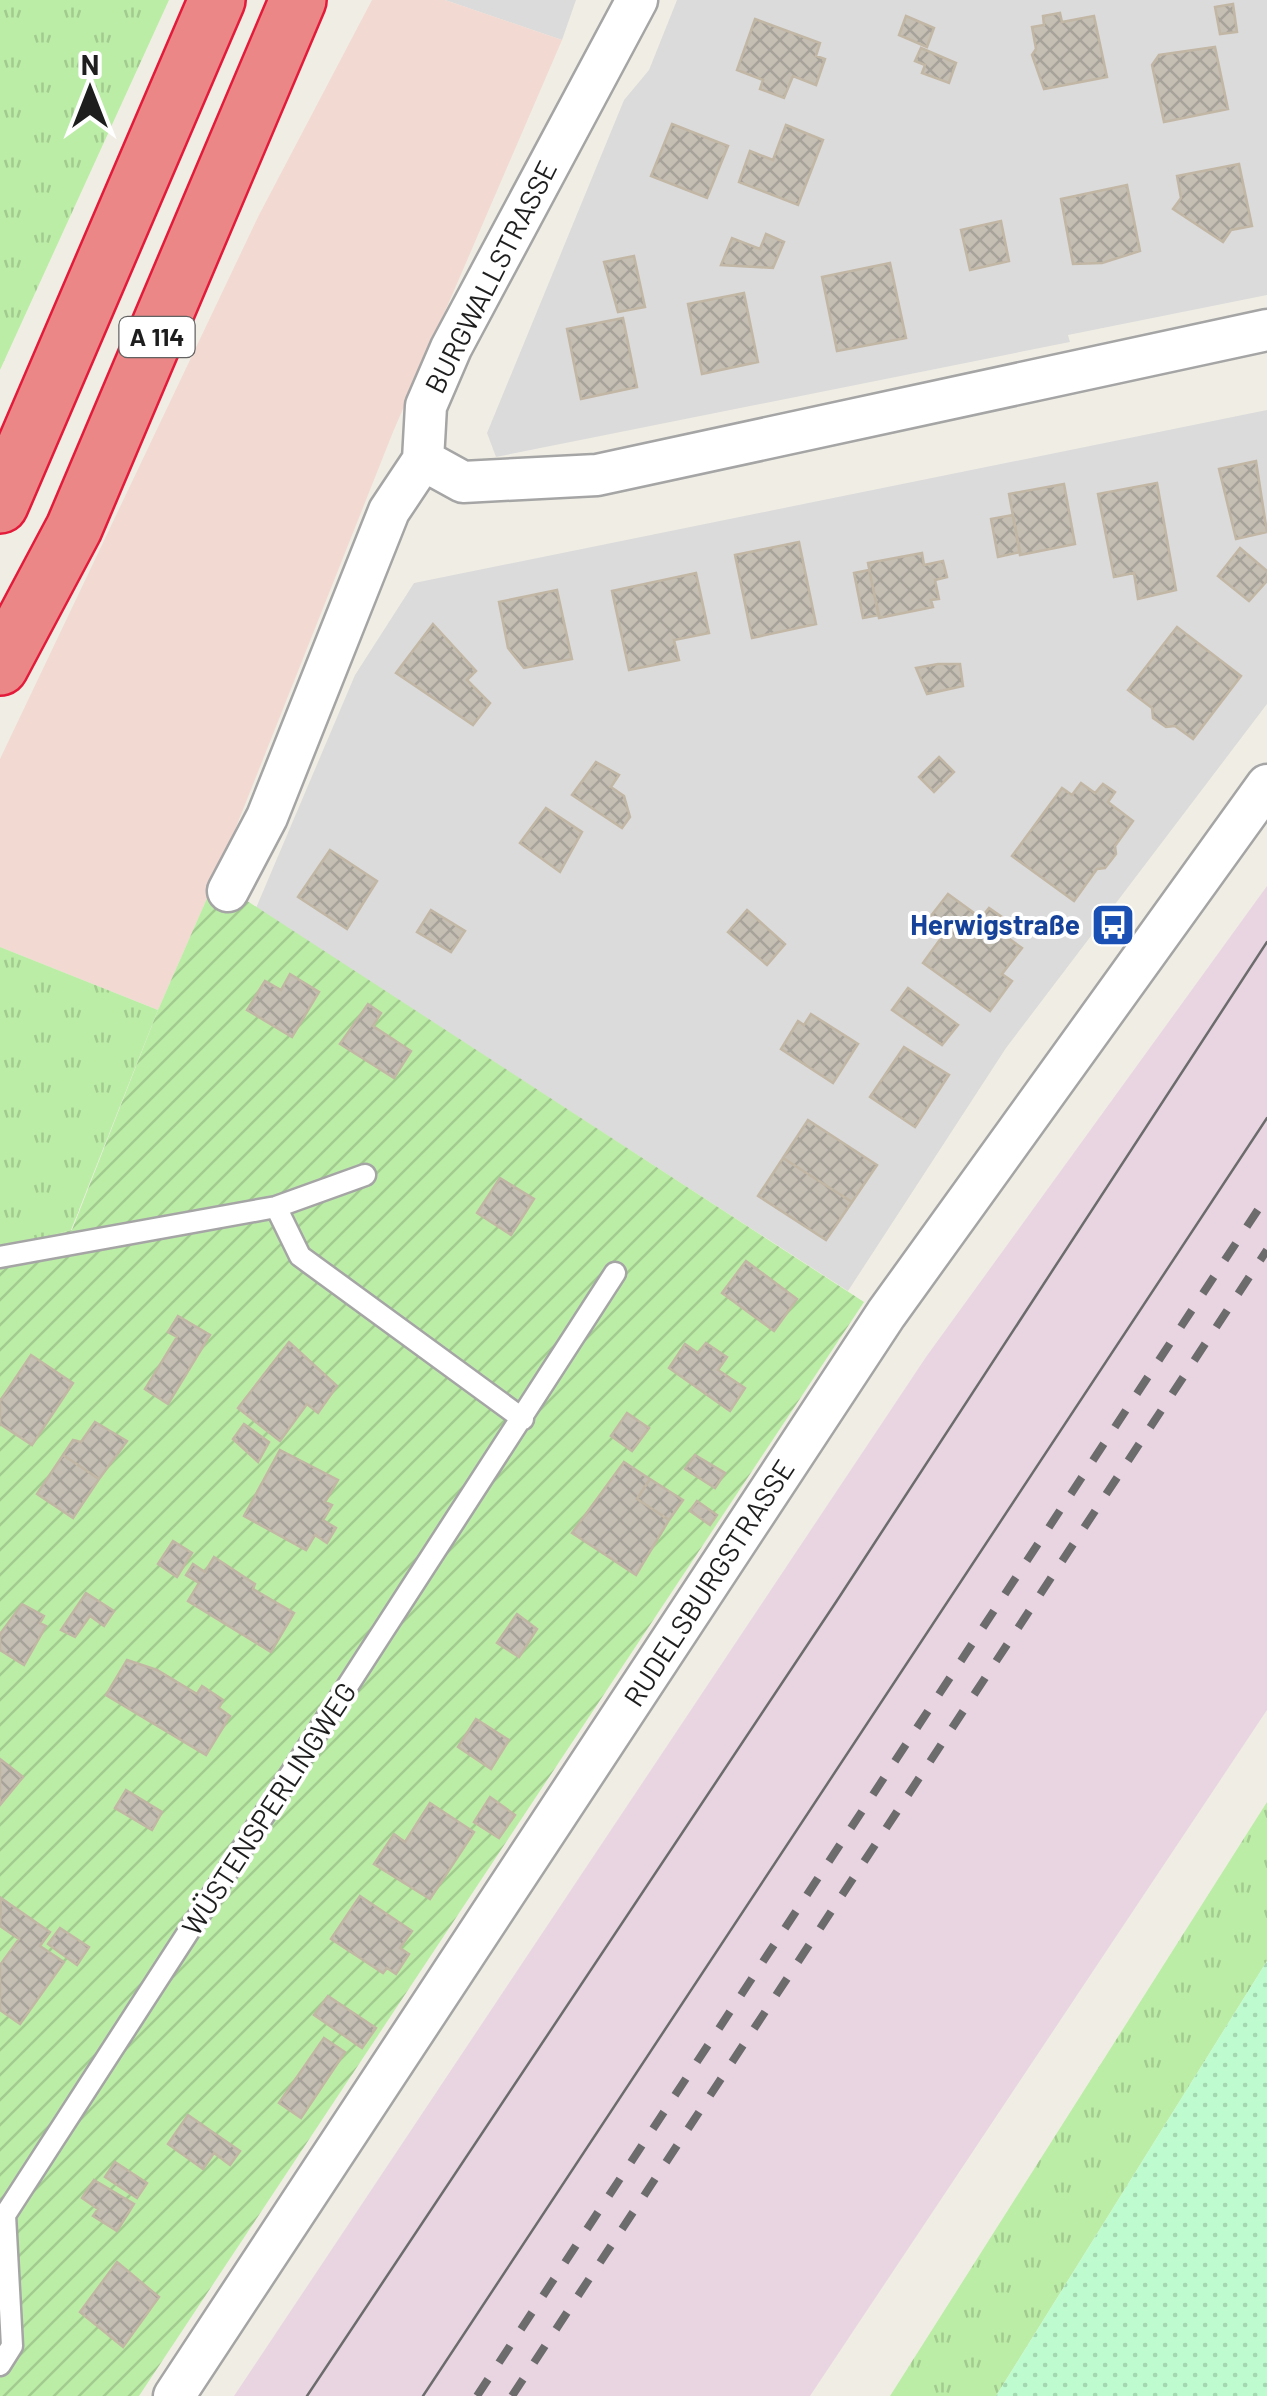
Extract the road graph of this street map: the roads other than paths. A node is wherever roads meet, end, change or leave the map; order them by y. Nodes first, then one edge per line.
1 (216, 0) edge
2 (298, 0) edge
3 (637, 0) edge
4 (1267, 330) edge
5 (423, 460) junction
6 (0, 505) edge
7 (0, 667) edge
8 (1267, 786) edge
9 (228, 891) dead end
10 (365, 1175) dead end
11 (276, 1207) junction
12 (0, 1257) edge
13 (615, 1273) dead end
14 (522, 1419) junction
15 (4, 2262) edge
16 (0, 2365) edge
17 (174, 2396) edge

1 - 6 highway, A 114
2 - 7 highway, A 114
3 - 5 street, BURGWALLSTRASSE
4 - 5 street
5 - 9 street
8 - 17 street, RUDELSBURGSTRASSE
10 - 11 lane
11 - 12 lane
11 - 14 lane
13 - 14 lane, WÜSTENSPERLINGWEG
14 - 15 lane, WÜSTENSPERLINGWEG
15 - 16 lane, WÜSTENSPERLINGWEG

